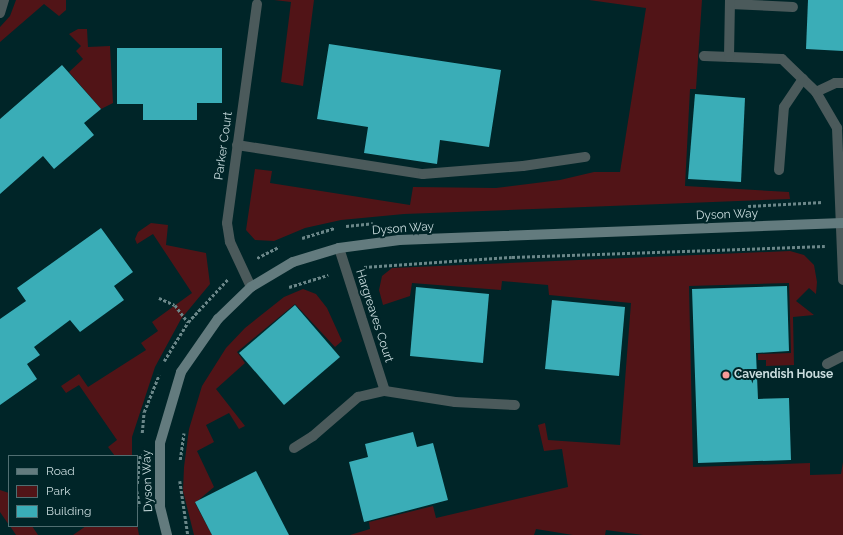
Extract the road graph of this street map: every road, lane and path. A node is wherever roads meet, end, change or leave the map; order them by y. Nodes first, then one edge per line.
1 (4, 0) edge
2 (730, 2) edge
3 (257, 4) dead end
4 (793, 7) dead end
5 (0, 13) edge
6 (704, 56) dead end
7 (729, 57) junction
8 (803, 79) junction
9 (843, 83) edge
10 (816, 92) junction
11 (237, 145) junction
12 (585, 157) dead end
13 (779, 170) dead end
14 (840, 200) junction
15 (741, 206) dead end
16 (381, 222) dead end
17 (842, 223) edge
18 (294, 241) dead end
19 (287, 244) dead end
20 (842, 246) junction
21 (339, 248) junction
22 (243, 269) junction
23 (345, 270) junction
24 (843, 280) edge
25 (251, 287) junction
26 (283, 291) dead end
27 (159, 298) dead end
28 (188, 322) junction
29 (843, 356) edge
30 (827, 364) dead end
31 (163, 365) dead end
32 (160, 372) dead end
33 (384, 391) junction
34 (516, 405) dead end
35 (184, 428) dead end
36 (141, 441) dead end
37 (140, 448) dead end
38 (294, 448) dead end
39 (179, 467) dead end
40 (138, 472) edge
41 (180, 474) dead end
42 (167, 535) edge
43 (188, 535) edge

1 - 5 street
2 - 4 street
2 - 7 street
3 - 11 street, Parker Court
6 - 7 street
7 - 8 street
8 - 10 street
8 - 13 street
9 - 10 street
10 - 14 street
11 - 12 street
11 - 22 street, Parker Court
14 - 15 path
14 - 17 street
16 - 18 path
17 - 20 street
17 - 21 street, Dyson Way
19 - 22 path
20 - 23 path
20 - 24 street
21 - 23 street, Hargreaves Court
21 - 25 street, Dyson Way
22 - 25 street, Parker Court
22 - 28 path
23 - 26 path
23 - 33 street, Hargreaves Court
25 - 42 street, Dyson Way
27 - 28 path
28 - 31 path
29 - 30 street
32 - 36 path
33 - 34 street
33 - 38 street
35 - 39 path
37 - 40 path
41 - 43 path

